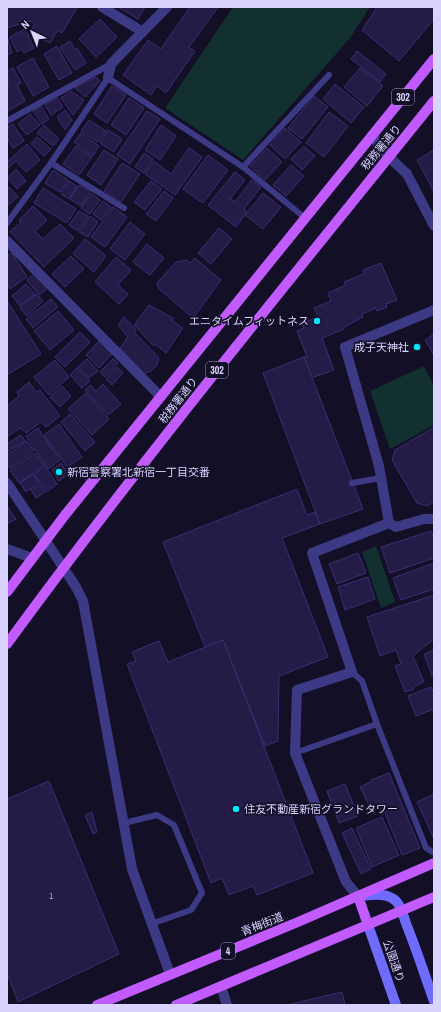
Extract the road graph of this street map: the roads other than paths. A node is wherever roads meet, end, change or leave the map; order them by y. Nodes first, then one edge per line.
1 (102, 7) edge
2 (167, 7) edge
3 (143, 32) junction
4 (434, 59) edge
5 (111, 64) junction
6 (328, 75) dead end
7 (108, 78) junction
8 (434, 101) edge
9 (7, 121) edge
10 (372, 136) junction
11 (389, 157) junction
12 (51, 163) junction
13 (243, 167) junction
14 (124, 208) dead end
15 (305, 218) junction
16 (7, 223) edge
17 (434, 226) edge
18 (7, 241) edge
19 (434, 310) edge
20 (161, 397) junction
21 (381, 478) junction
22 (7, 483) edge
23 (352, 483) dead end
24 (434, 519) edge
25 (389, 523) junction
26 (46, 541) junction
27 (7, 549) edge
28 (32, 558) junction
29 (63, 568) junction
30 (7, 592) edge
31 (7, 644) edge
32 (352, 672) junction
33 (378, 724) junction
34 (295, 753) junction
35 (124, 823) junction
36 (434, 853) edge
37 (434, 863) edge
38 (358, 896) junction
39 (434, 897) edge
40 (401, 910) junction
41 (151, 924) junction
42 (368, 925) junction
43 (170, 974) junction
44 (221, 986) junction
45 (434, 1001) edge
46 (97, 1005) edge
47 (176, 1005) edge
48 (227, 1005) edge
49 (396, 1005) edge

1 - 3 street
2 - 3 street
3 - 5 street
4 - 10 main road, 税務署通り / 302
5 - 7 street
5 - 9 lane
6 - 13 lane
7 - 12 lane
7 - 13 lane
8 - 11 main road, 税務署通り / 302
10 - 11 street
10 - 15 main road, 税務署通り / 302
11 - 17 street
11 - 29 main road, 税務署通り / 302
12 - 14 lane
12 - 16 lane
13 - 15 lane
15 - 20 main road, 税務署通り / 302
18 - 20 street
19 - 21 street
20 - 26 main road, 税務署通り / 302
21 - 23 lane
21 - 25 street
22 - 26 street
24 - 25 street
25 - 32 street
26 - 28 main road, 税務署通り / 302
26 - 29 street
27 - 28 street
28 - 30 main road, 税務署通り / 302
29 - 31 main road, 税務署通り / 302
29 - 35 street
32 - 33 lane
32 - 34 street
33 - 34 lane
33 - 36 lane
34 - 38 street
35 - 41 street
35 - 41 lane
37 - 38 main road, 青梅街道 / 4
38 - 40 main road
38 - 42 main road
38 - 43 main road, 青梅街道 / 4
39 - 40 main road
40 - 42 main road
40 - 45 main road
41 - 43 street
42 - 44 main road
42 - 49 main road, 公園通り
43 - 46 main road, 青梅街道 / 4
44 - 47 main road
44 - 48 street

